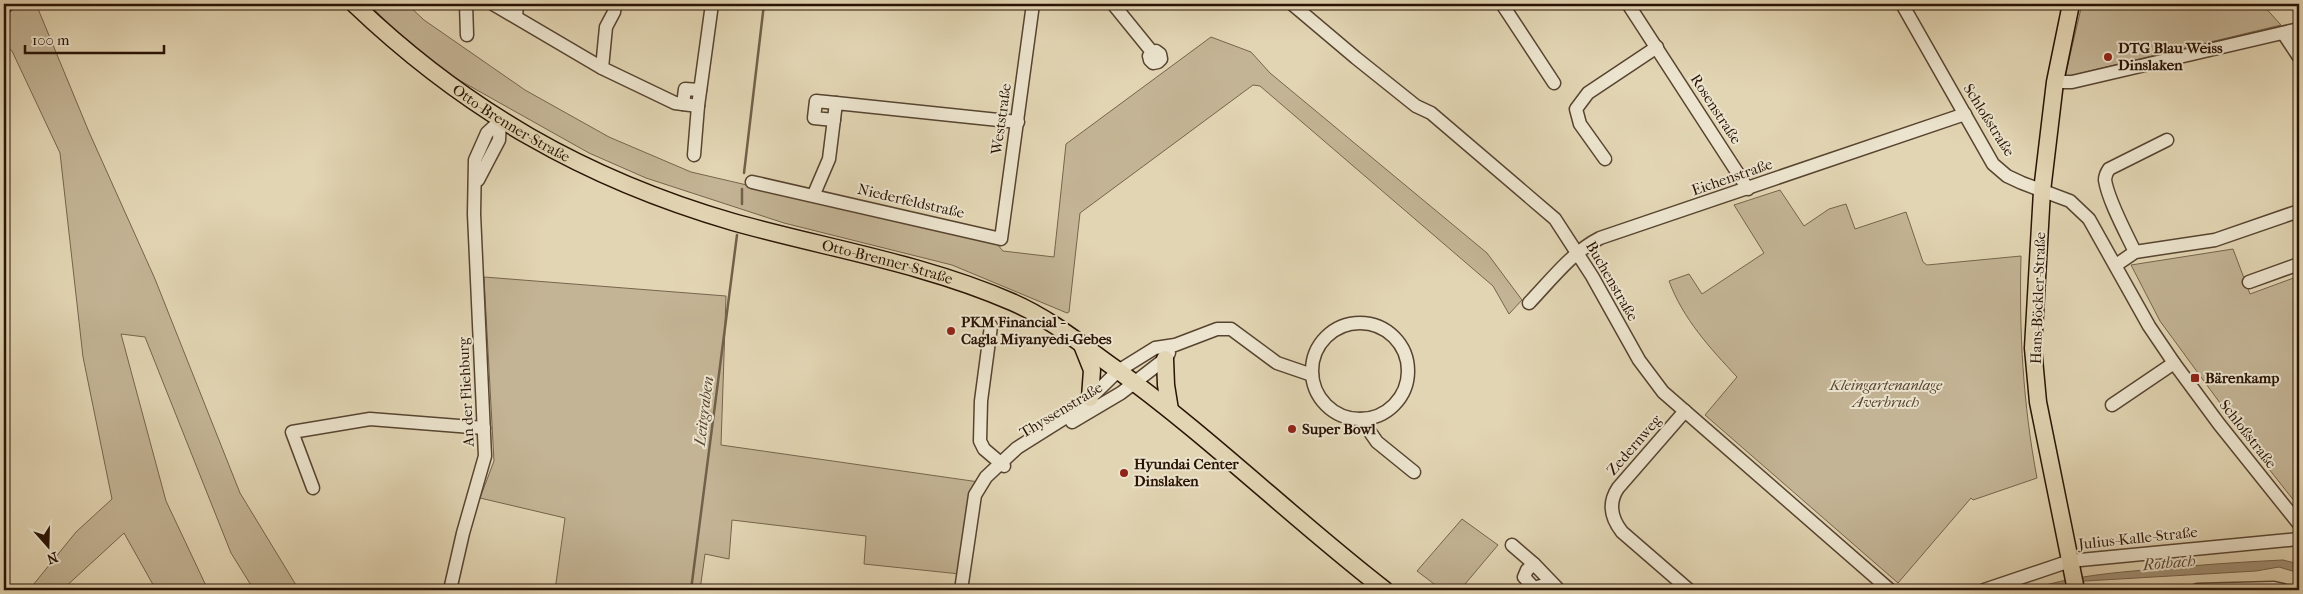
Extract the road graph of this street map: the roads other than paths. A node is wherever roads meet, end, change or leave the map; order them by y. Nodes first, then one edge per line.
1 (8, 4) edge
2 (354, 4) edge
3 (466, 4) edge
4 (493, 4) edge
5 (517, 4) edge
6 (615, 4) edge
7 (712, 4) edge
8 (1033, 4) edge
9 (1113, 4) edge
10 (1292, 4) edge
11 (1502, 4) edge
12 (1628, 4) edge
13 (1902, 4) edge
14 (2071, 4) edge
15 (4, 8) edge
16 (516, 17) junction
17 (2299, 29) edge
18 (467, 34) dead end
19 (2283, 34) junction
20 (1657, 47) junction
21 (1152, 52) dead end
22 (2299, 57) edge
23 (602, 68) junction
24 (2055, 82) junction
25 (1554, 83) dead end
26 (700, 90) junction
27 (836, 103) junction
28 (683, 104) junction
29 (698, 106) junction
30 (1965, 114) junction
31 (500, 120) junction
32 (834, 120) junction
33 (1018, 122) junction
34 (2168, 140) dead end
35 (694, 155) dead end
36 (1606, 159) dead end
37 (752, 182) dead end
38 (1748, 189) junction
39 (2042, 191) junction
40 (814, 194) junction
41 (2299, 210) edge
42 (1001, 239) joint
43 (2135, 252) junction
44 (1578, 253) junction
45 (2299, 264) edge
46 (2116, 265) junction
47 (2249, 282) dead end
48 (1529, 302) dead end
49 (991, 326) dead end
50 (1082, 345) junction
51 (1175, 345) junction
52 (1165, 359) junction
53 (2174, 363) junction
54 (1118, 371) junction
55 (1312, 375) junction
56 (1134, 382) junction
57 (1090, 398) junction
58 (2112, 405) dead end
59 (1170, 410) junction
60 (1685, 411) junction
61 (1361, 419) junction
62 (484, 428) junction
63 (1002, 464) junction
64 (1414, 472) dead end
65 (313, 488) dead end
66 (2299, 524) edge
67 (2299, 539) edge
68 (1512, 545) dead end
69 (1534, 564) junction
70 (2072, 567) junction
71 (1555, 587) edge
72 (450, 590) edge
73 (961, 590) edge
74 (1385, 590) edge
75 (1689, 590) edge
76 (1890, 590) edge
77 (1984, 590) edge
78 (2076, 590) edge
79 (2197, 590) edge
80 (2277, 590) edge

1 - 15 street
2 - 31 main road, Otto-Brenner-Straße
3 - 18 street
4 - 16 street
5 - 16 street
6 - 23 street
7 - 26 street
8 - 33 street, Weststraße
9 - 21 street
10 - 44 street, Buchenstraße
11 - 25 street
12 - 20 street, Rosenstraße
13 - 30 street, Schloßstraße
14 - 24 main road, Hans-Böckler-Straße
16 - 23 street
17 - 19 street
19 - 22 street
19 - 24 street
20 - 36 street
20 - 38 street, Rosenstraße
23 - 28 street
24 - 39 main road, Hans-Böckler-Straße
26 - 28 street
26 - 29 street
27 - 32 street
27 - 32 street
27 - 33 street
28 - 29 street
29 - 35 street
30 - 38 street, Eichenstraße
30 - 39 street, Schloßstraße
31 - 50 main road, Otto-Brenner-Straße
31 - 62 street, An der Fliehburg
32 - 40 street
33 - 42 street, Weststraße
34 - 43 street
37 - 40 street, Niederfeldstraße
38 - 44 street, Eichenstraße
39 - 46 street, Schloßstraße
39 - 70 main road, Hans-Böckler-Straße
40 - 42 street, Niederfeldstraße
41 - 43 street
43 - 46 street
44 - 48 street, Eichenstraße
44 - 60 street, Buchenstraße
45 - 47 street
46 - 53 street, Schloßstraße
49 - 63 street
50 - 54 main road, Otto-Brenner-Straße
50 - 57 main road
51 - 52 street, Thyssenstraße
51 - 54 street, Thyssenstraße
51 - 55 street, Thyssenstraße
52 - 56 street, Thyssenstraße
52 - 59 main road
53 - 58 street
53 - 66 street, Schloßstraße
54 - 56 main road, Otto-Brenner-Straße
54 - 57 street, Thyssenstraße
55 - 61 street
55 - 61 street
56 - 59 main road, Otto-Brenner-Straße
56 - 63 street, Thyssenstraße
57 - 63 street, Thyssenstraße
59 - 74 main road, Otto-Brenner-Straße
60 - 75 street, Zedernweg
60 - 76 street, Buchenstraße
61 - 64 street
62 - 65 street
62 - 72 street, An der Fliehburg
63 - 73 street, Thyssenstraße
67 - 70 street, Julius-Kalle-Straße
68 - 69 street
69 - 71 street
69 - 71 street
70 - 77 street, Julius-Kalle-Straße
70 - 78 main road, Hans-Böckler-Straße
79 - 80 street

